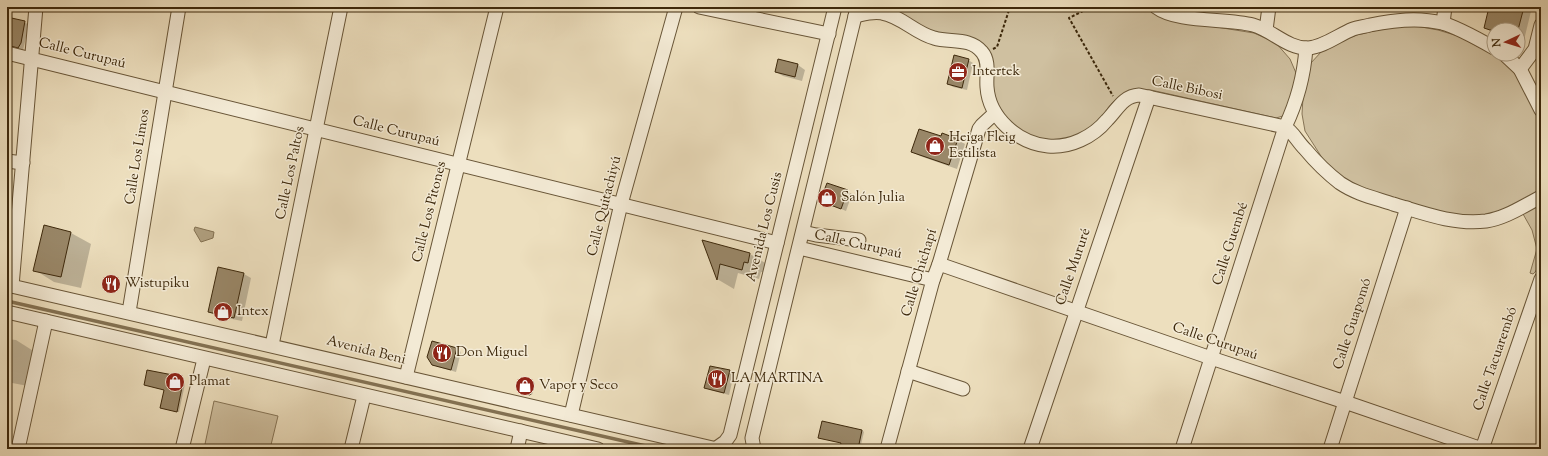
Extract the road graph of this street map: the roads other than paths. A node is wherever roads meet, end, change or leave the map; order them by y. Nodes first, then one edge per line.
1 (36, 7) edge
2 (179, 7) edge
3 (341, 7) edge
4 (496, 7) edge
5 (676, 7) edge
6 (699, 7) edge
7 (1156, 7) edge
8 (1269, 7) edge
9 (1445, 7) edge
10 (833, 9) edge
11 (856, 11) edge
12 (1443, 23) junction
13 (1541, 25) edge
14 (1266, 30) junction
15 (829, 34) junction
16 (1486, 44) edge
17 (1306, 48) junction
18 (7, 53) edge
19 (1541, 56) edge
20 (32, 59) junction
21 (1513, 62) edge
22 (1520, 69) junction
23 (165, 92) junction
24 (1150, 97) junction
25 (1541, 110) edge
26 (995, 113) junction
27 (1284, 127) junction
28 (317, 129) junction
29 (7, 160) edge
30 (23, 163) junction
31 (458, 164) junction
32 (1541, 197) edge
33 (788, 199) junction
34 (621, 204) junction
35 (809, 205) junction
36 (1407, 208) junction
37 (803, 232) junction
38 (859, 240) dead end
39 (777, 243) junction
40 (799, 248) junction
41 (940, 264) junction
42 (1541, 279) edge
43 (934, 280) junction
44 (9, 285) edge
45 (7, 312) edge
46 (129, 312) junction
47 (1076, 312) junction
48 (46, 321) junction
49 (272, 345) junction
50 (1211, 358) junction
51 (204, 359) junction
52 (908, 371) junction
53 (406, 377) junction
54 (962, 389) dead end
55 (364, 396) junction
56 (1345, 402) junction
57 (571, 415) junction
58 (734, 422) junction
59 (755, 426) junction
60 (521, 431) junction
61 (18, 449) edge
62 (182, 449) edge
63 (350, 449) edge
64 (517, 449) edge
65 (598, 449) edge
66 (716, 449) edge
67 (754, 449) edge
68 (887, 449) edge
69 (1030, 449) edge
70 (1182, 449) edge
71 (1330, 449) edge
72 (1482, 449) edge

1 - 20 street
2 - 23 street, Calle Los Limos
3 - 28 street, Calle Los Paltos
4 - 31 street, Calle Los Pitones
5 - 34 street, Calle Quitachiyú
6 - 15 street
7 - 14 street
8 - 14 street
9 - 12 street
10 - 15 street, Avenida Los Cusis
11 - 26 street, Calle Bibosi
11 - 35 street
12 - 16 street
12 - 17 street
13 - 22 street
14 - 17 street
15 - 33 street, Avenida Los Cusis
17 - 27 street, Calle Guembé
18 - 20 street, Calle Curupaú
19 - 22 street
20 - 23 street, Calle Curupaú
20 - 30 street
21 - 22 street
22 - 25 street
23 - 28 street, Calle Curupaú
23 - 46 street, Calle Los Limos
24 - 26 street, Calle Bibosi
24 - 27 street, Calle Bibosi
24 - 47 street, Calle Mururé
26 - 41 street, Calle Chichapí
27 - 36 street, Calle Bibosi
27 - 50 street, Calle Guembé
28 - 31 street, Calle Curupaú
28 - 49 street, Calle Los Paltos
29 - 30 street
30 - 44 street
31 - 34 street, Calle Curupaú
31 - 53 street, Calle Los Pitones
32 - 36 street, Calle Bibosi
33 - 35 street
33 - 39 street, Avenida Los Cusis
34 - 39 street, Calle Curupaú
34 - 57 street, Calle Quitachiyú
35 - 37 street
36 - 56 street, Calle Guapomó
37 - 38 street
37 - 40 street
39 - 58 street, Avenida Los Cusis
40 - 43 street, Calle Curupaú
40 - 59 street
41 - 43 street, Calle Chichapí
41 - 47 street, Calle Curupaú
42 - 72 street, Calle Tacuarembó
43 - 52 street, Calle Chichapí
44 - 46 street, Avenida Beni
45 - 48 street
46 - 49 street, Avenida Beni
47 - 50 street, Calle Curupaú
47 - 69 street, Calle Mururé
48 - 51 street
48 - 61 street
49 - 53 street, Avenida Beni
50 - 56 street, Calle Curupaú
50 - 70 street, Calle Guembé
51 - 55 street
51 - 62 street
52 - 54 street
52 - 68 street, Calle Chichapí
53 - 57 street, Avenida Beni
55 - 60 street
55 - 63 street
56 - 71 street, Calle Guapomó
56 - 72 street, Calle Curupaú
57 - 66 street, Avenida Beni
58 - 59 street
58 - 66 street, Avenida Los Cusis
59 - 67 street
60 - 64 street
60 - 65 street

